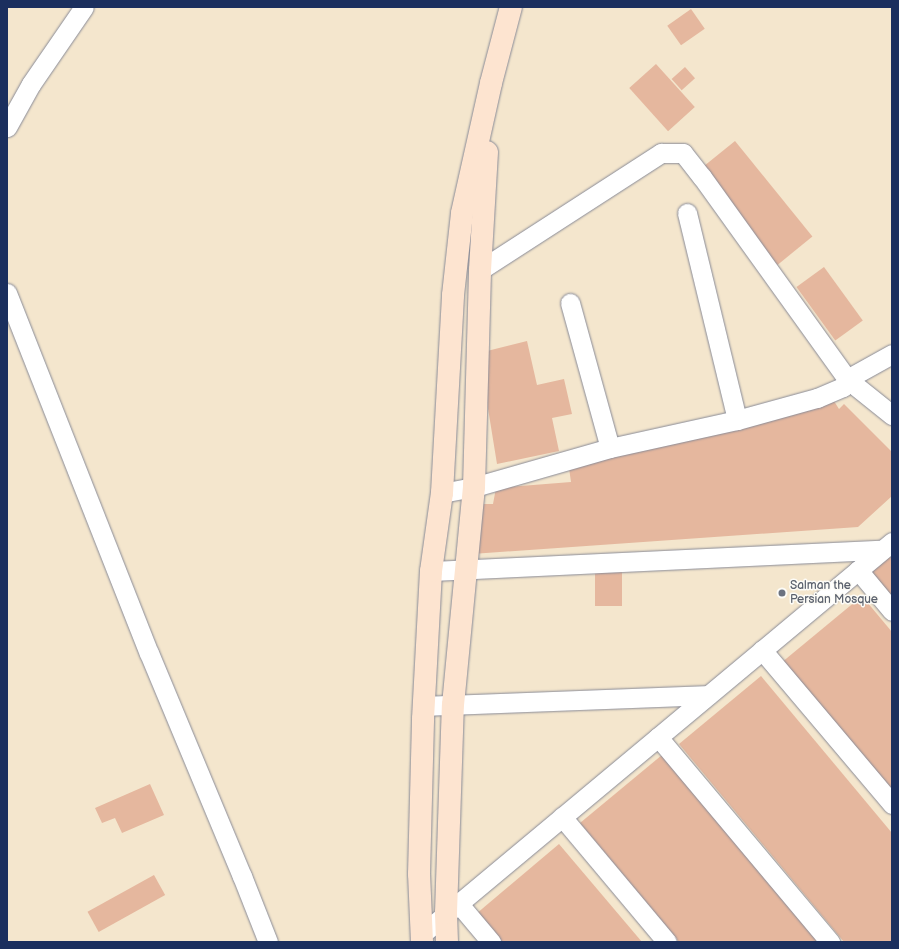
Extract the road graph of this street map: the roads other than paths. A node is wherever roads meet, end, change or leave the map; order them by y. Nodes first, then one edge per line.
1 (84, 7) edge
2 (511, 7) edge
3 (491, 83) junction
4 (7, 127) edge
5 (687, 213) dead end
6 (480, 270) junction
7 (7, 293) edge
8 (570, 303) dead end
9 (892, 354) edge
10 (846, 379) junction
11 (892, 415) edge
12 (737, 420) junction
13 (610, 448) junction
14 (474, 487) junction
15 (442, 493) junction
16 (887, 546) edge
17 (467, 569) junction
18 (858, 570) junction
19 (431, 571) junction
20 (892, 611) edge
21 (762, 650) junction
22 (708, 695) junction
23 (453, 705) junction
24 (424, 706) junction
25 (658, 737) junction
26 (892, 804) edge
27 (562, 817) junction
28 (453, 908) junction
29 (422, 938) edge
30 (268, 942) edge
31 (447, 942) edge
32 (491, 942) edge
33 (667, 942) edge
34 (830, 942) edge

1 - 4 street
2 - 3 main road
3 - 6 main road
3 - 15 main road
5 - 12 street
6 - 10 street
6 - 14 main road
7 - 30 street
8 - 13 street
9 - 10 street
10 - 11 street
10 - 12 street
12 - 13 street
13 - 14 street
14 - 15 street
14 - 17 main road
15 - 19 main road
16 - 17 street
16 - 18 street
17 - 19 street
17 - 23 main road
18 - 20 street
18 - 21 street
19 - 24 main road
21 - 22 street
21 - 26 street
22 - 23 street
22 - 25 street
23 - 24 street
23 - 28 main road
24 - 29 main road
25 - 27 street
25 - 34 street
27 - 28 street
27 - 33 street
28 - 29 street
28 - 31 main road
28 - 32 street

